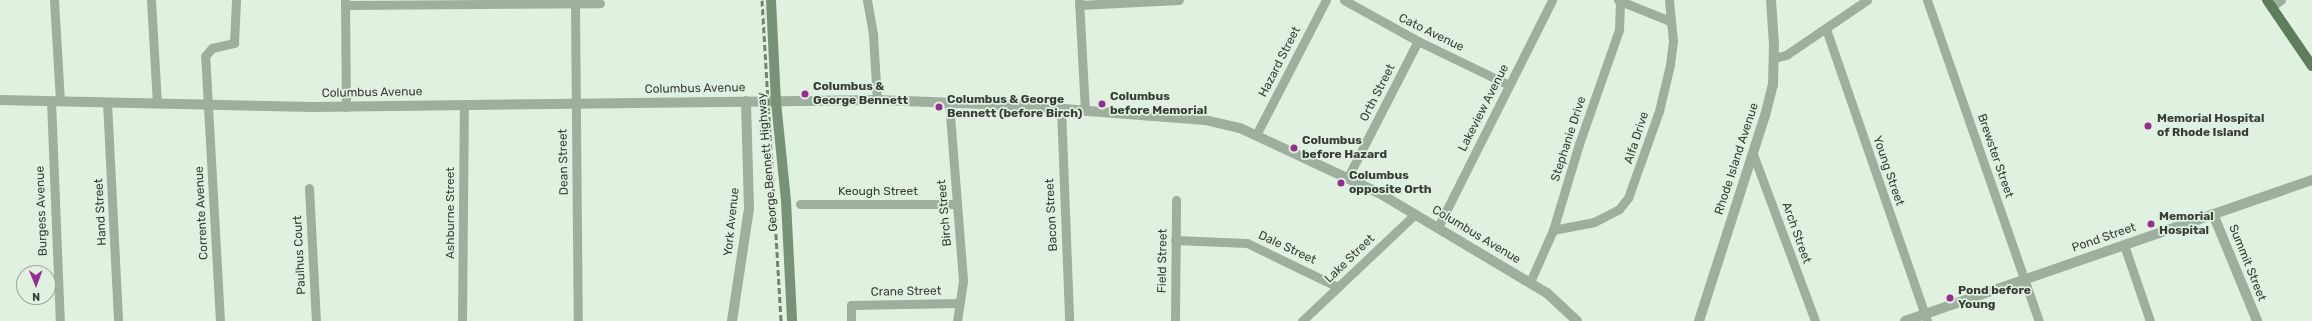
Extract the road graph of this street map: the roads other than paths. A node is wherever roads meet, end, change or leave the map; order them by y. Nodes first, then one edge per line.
1 (54, 0) edge
2 (151, 0) edge
3 (236, 0) edge
4 (771, 0) edge
5 (867, 0) edge
6 (1178, 0) edge
7 (1326, 0) edge
8 (1344, 0) edge
9 (1552, 0) edge
10 (1620, 0) edge
11 (1669, 0) edge
12 (1770, 0) edge
13 (1867, 0) edge
14 (1927, 0) edge
15 (2281, 0) edge
16 (345, 3) edge
17 (600, 3) dead end
18 (1079, 3) edge
19 (2269, 3) edge
20 (575, 4) junction
21 (1670, 21) junction
22 (1826, 29) junction
23 (1418, 41) junction
24 (1774, 58) junction
25 (2312, 66) edge
26 (1509, 85) junction
27 (0, 100) edge
28 (877, 100) junction
29 (55, 101) junction
30 (746, 101) junction
31 (107, 102) junction
32 (776, 102) junction
33 (949, 102) junction
34 (157, 103) junction
35 (208, 104) junction
36 (576, 104) junction
37 (464, 105) junction
38 (346, 107) junction
39 (1061, 108) junction
40 (1085, 110) junction
41 (1256, 135) junction
42 (1753, 154) junction
43 (1348, 177) junction
44 (2312, 180) edge
45 (309, 188) dead end
46 (1176, 200) dead end
47 (800, 204) dead end
48 (956, 204) junction
49 (1415, 214) junction
50 (2213, 214) junction
51 (1438, 228) junction
52 (1553, 230) junction
53 (1175, 240) junction
54 (2124, 245) junction
55 (2025, 280) junction
56 (1530, 282) junction
57 (1338, 287) junction
58 (960, 303) junction
59 (1926, 318) edge
60 (1700, 320) edge
61 (60, 321) edge
62 (118, 321) edge
63 (220, 321) edge
64 (316, 321) edge
65 (462, 321) edge
66 (578, 321) edge
67 (732, 321) edge
68 (792, 321) edge
69 (850, 321) edge
70 (956, 321) edge
71 (1070, 321) edge
72 (1175, 321) edge
73 (1302, 321) edge
74 (1577, 321) edge
75 (1815, 321) edge
76 (1905, 321) edge
77 (2039, 321) edge
78 (2150, 321) edge
79 (2257, 321) edge

1 - 29 street, Burgess Avenue
2 - 34 street
3 - 35 street, Corrente Avenue
4 - 32 main road, George Bennett Highway
5 - 28 street
6 - 18 street
7 - 41 street, Hazard Street
8 - 23 street, Cato Avenue
9 - 26 street, Lakeview Avenue
10 - 21 street
10 - 52 street, Stephanie Drive
11 - 21 street, Alfa Drive
12 - 24 street, Rhode Island Avenue
13 - 22 street
14 - 55 street, Brewster Street
15 - 19 street
16 - 20 street
16 - 38 street
17 - 20 street
18 - 40 street
19 - 25 main road
20 - 36 street, Dean Street
21 - 52 street, Alfa Drive
22 - 24 street
22 - 59 street, Young Street
23 - 26 street, Cato Avenue
23 - 43 street, Orth Street
24 - 42 street, Rhode Island Avenue
26 - 51 street, Lakeview Avenue
27 - 29 street, Columbus Avenue
28 - 32 street, Columbus Avenue
28 - 33 street, Columbus Avenue
29 - 31 street, Columbus Avenue
29 - 61 street, Burgess Avenue
30 - 32 street, Columbus Avenue
30 - 36 street, Columbus Avenue
30 - 67 street, York Avenue
31 - 34 street, Columbus Avenue
31 - 62 street, Hand Street
32 - 68 main road, George Bennett Highway
33 - 39 street, Columbus Avenue
33 - 48 street, Birch Street
34 - 35 street, Columbus Avenue
35 - 38 street, Columbus Avenue
35 - 63 street, Corrente Avenue
36 - 37 street, Columbus Avenue
36 - 66 street, Dean Street
37 - 38 street, Columbus Avenue
37 - 65 street, Ashburne Street
39 - 40 street, Columbus Avenue
39 - 71 street, Bacon Street
40 - 41 street, Columbus Avenue
41 - 43 street, Columbus Avenue
42 - 60 street, Rhode Island Avenue
42 - 75 street, Arch Street
43 - 49 street, Columbus Avenue
44 - 50 street, Pond Street
45 - 64 street, Paulhus Court
46 - 53 street, Field Street
47 - 48 street, Keough Street
48 - 58 street, Birch Street
49 - 51 street, Columbus Avenue
49 - 57 street, Lake Street
50 - 54 street, Pond Street
50 - 79 street, Summit Street
51 - 56 street, Columbus Avenue
52 - 56 street, Stephanie Drive
53 - 57 street, Dale Street
53 - 72 street, Field Street
54 - 55 street, Pond Street
54 - 78 street
55 - 59 street, Pond Street
55 - 77 street, Brewster Street
56 - 74 street, Columbus Avenue
57 - 73 street, Lake Street
58 - 69 street, Crane Street
58 - 70 street, Birch Street
59 - 76 street, Pond Street

